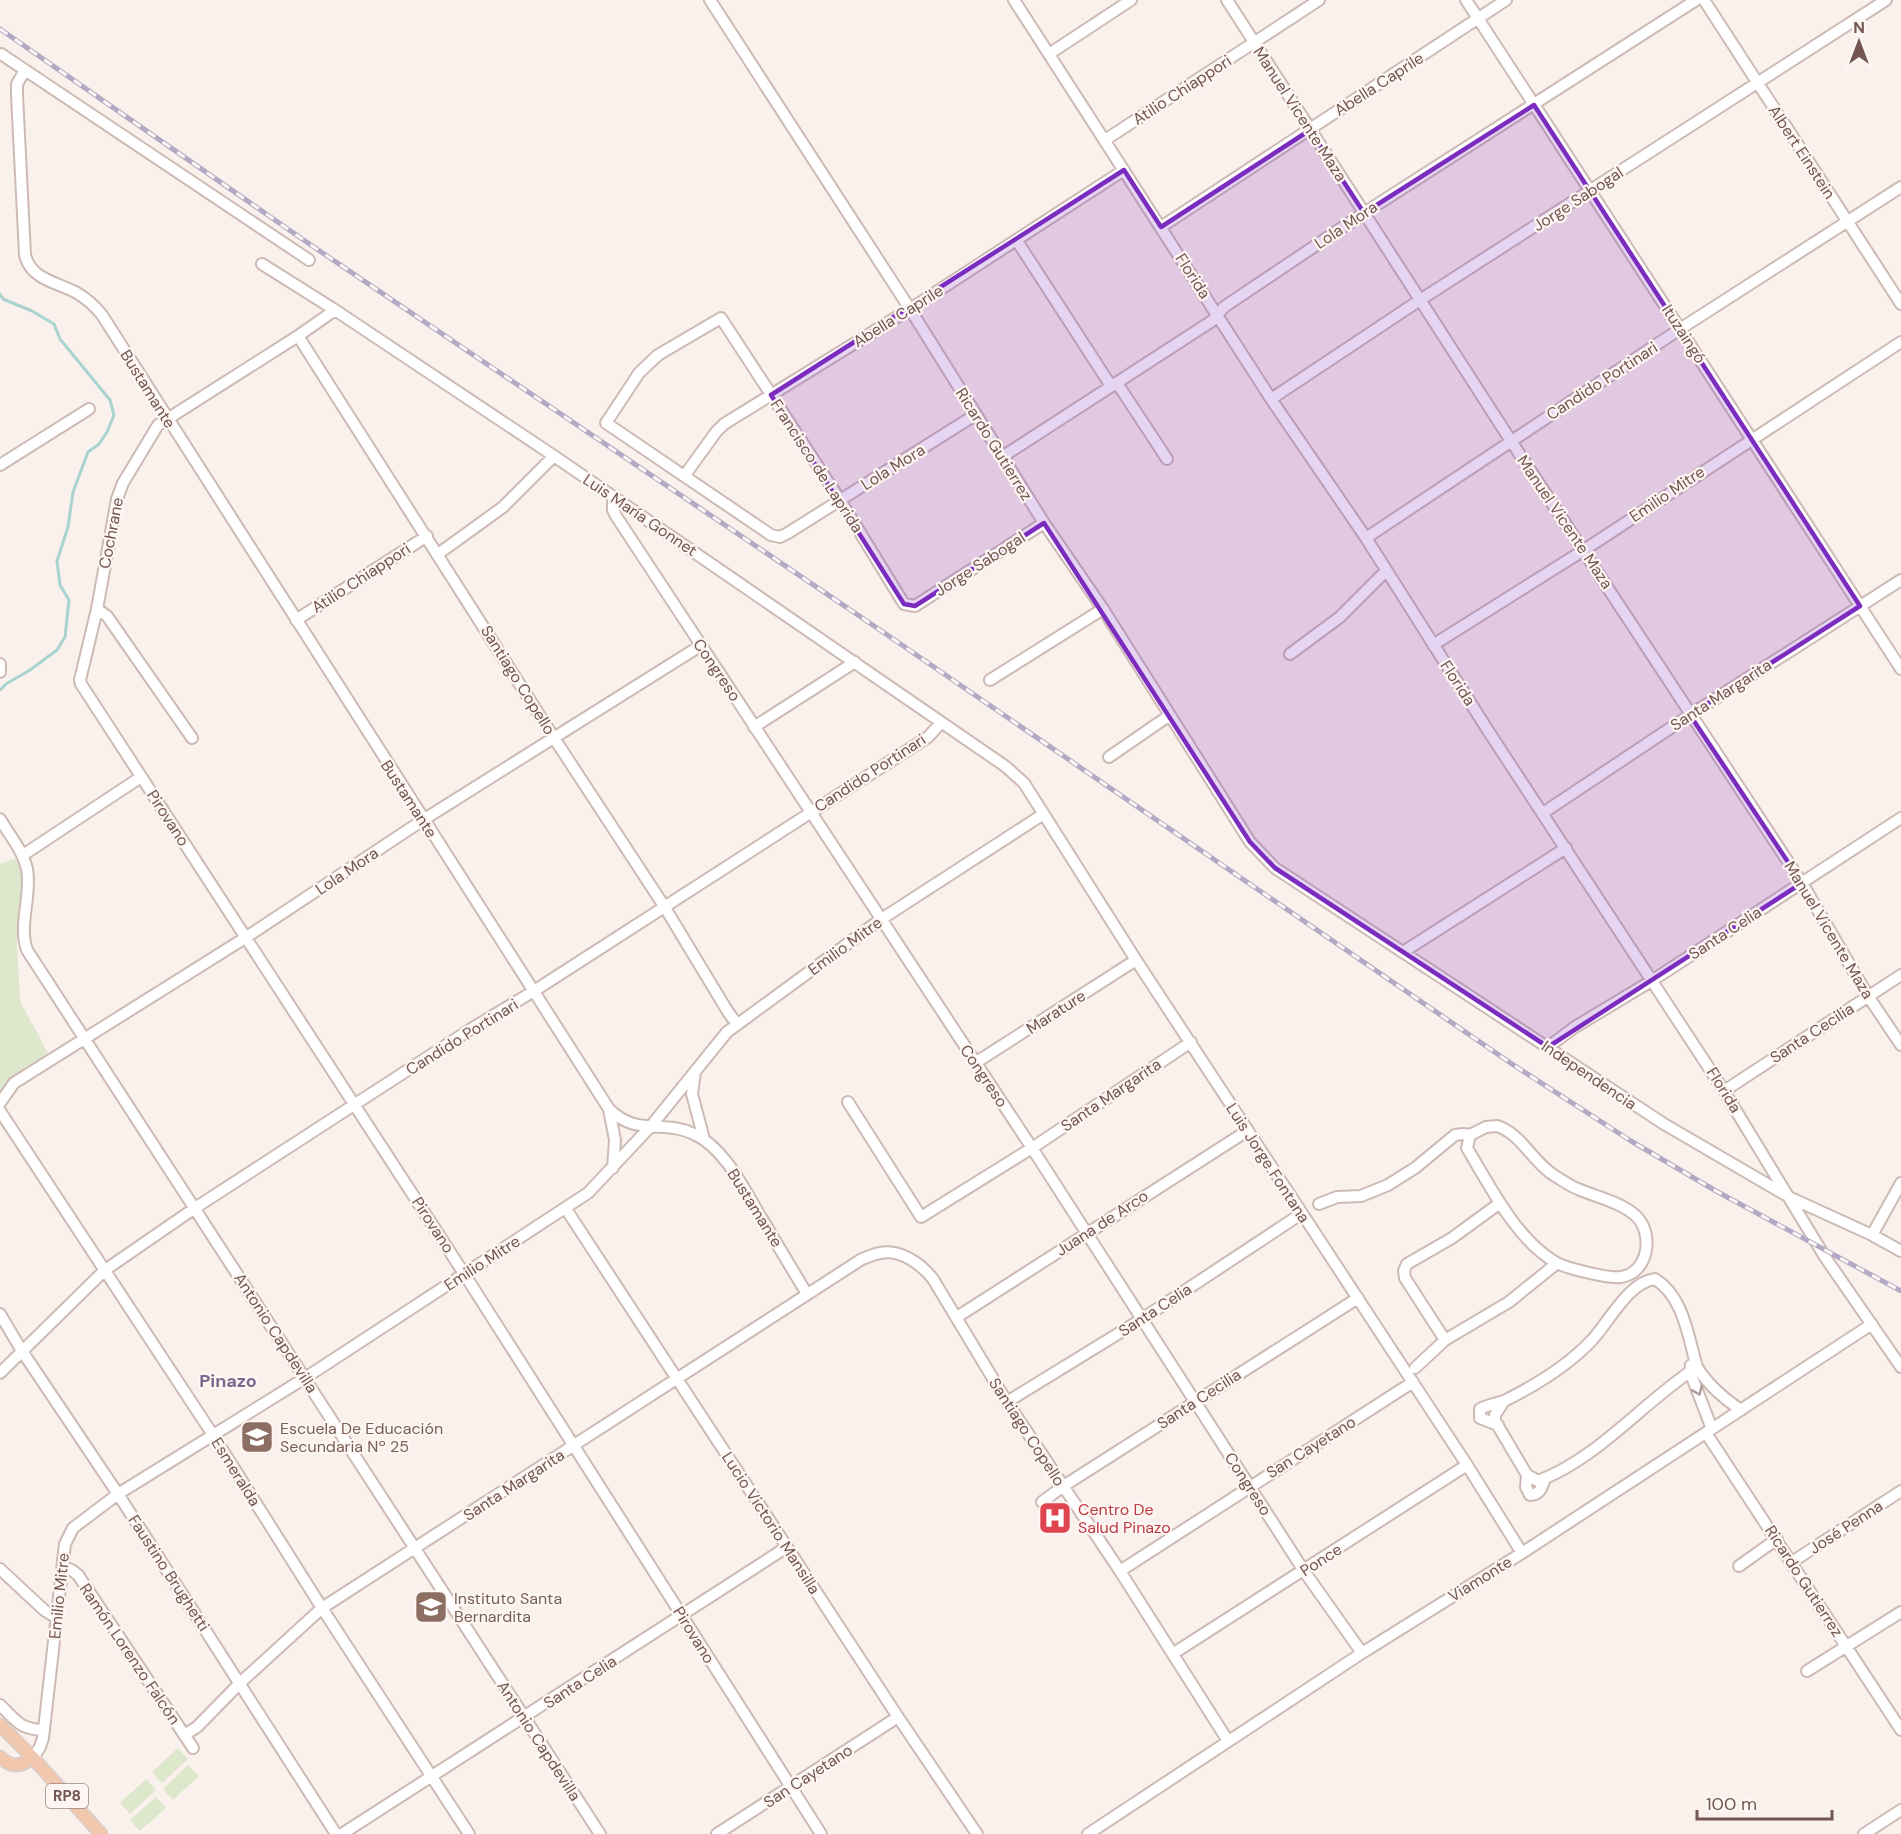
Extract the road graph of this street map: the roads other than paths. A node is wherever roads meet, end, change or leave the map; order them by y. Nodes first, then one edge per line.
1 (710, 0) edge
2 (1014, 0) edge
3 (1131, 0) edge
4 (1227, 0) edge
5 (1319, 0) edge
6 (1466, 0) edge
7 (1506, 0) edge
8 (1696, 0) edge
9 (1704, 0) edge
10 (1886, 0) edge
11 (1478, 19) junction
12 (1254, 43) junction
13 (1, 54) edge
14 (1048, 54) junction
15 (25, 70) junction
16 (1757, 82) junction
17 (1534, 105) junction
18 (1310, 130) junction
19 (1105, 140) junction
20 (1124, 170) junction
21 (1901, 187) edge
22 (1590, 191) junction
23 (1364, 213) junction
24 (1848, 222) junction
25 (1161, 227) junction
26 (1017, 241) junction
27 (309, 260) dead end
28 (262, 264) dead end
29 (1420, 300) junction
30 (1901, 304) edge
31 (910, 309) junction
32 (335, 310) junction
33 (1218, 315) junction
34 (1680, 329) junction
35 (298, 336) junction
36 (1901, 342) edge
37 (1114, 384) junction
38 (771, 394) junction
39 (1271, 399) junction
40 (89, 409) dead end
41 (975, 415) junction
42 (166, 418) junction
43 (1751, 438) junction
44 (1511, 441) junction
45 (554, 456) junction
46 (1002, 457) junction
47 (1167, 459) dead end
48 (0, 465) edge
49 (685, 475) junction
50 (613, 497) junction
51 (840, 500) junction
52 (1044, 523) junction
53 (427, 536) junction
54 (1366, 538) junction
55 (1584, 550) junction
56 (438, 554) junction
57 (1386, 571) junction
58 (1901, 580) edge
59 (915, 606) joint
60 (1860, 606) junction
61 (97, 609) junction
62 (1103, 609) junction
63 (296, 620) junction
64 (1433, 645) junction
65 (700, 646) junction
66 (1290, 654) dead end
67 (855, 662) junction
68 (1901, 669) edge
69 (80, 680) joint
70 (990, 680) dead end
71 (1170, 715) junction
72 (1690, 715) junction
73 (941, 723) junction
74 (754, 728) junction
75 (192, 738) dead end
76 (554, 738) junction
77 (1108, 757) dead end
78 (1013, 773) joint
79 (141, 777) junction
80 (810, 813) junction
81 (1543, 813) junction
82 (1042, 815) junction
83 (1901, 818) edge
84 (0, 819) edge
85 (423, 820) junction
86 (1566, 848) junction
87 (23, 855) junction
88 (1290, 878) joint
89 (1802, 883) junction
90 (664, 906) junction
91 (880, 920) junction
92 (245, 938) junction
93 (1403, 952) junction
94 (1136, 960) junction
95 (1901, 975) edge
96 (1653, 980) junction
97 (534, 991) junction
98 (1868, 996) junction
99 (737, 1024) junction
100 (84, 1039) junction
101 (1191, 1042) junction
102 (1901, 1045) edge
103 (1548, 1047) junction
104 (975, 1063) junction
105 (695, 1071) junction
106 (1724, 1091) junction
107 (848, 1102) dead end
108 (0, 1103) edge
109 (354, 1106) junction
110 (609, 1109) junction
111 (0, 1111) edge
112 (651, 1126) junction
113 (1247, 1131) junction
114 (1470, 1135) junction
115 (704, 1139) junction
116 (1032, 1148) junction
117 (613, 1168) junction
118 (1901, 1183) edge
119 (1791, 1198) junction
120 (1319, 1203) dead end
121 (1500, 1203) junction
122 (195, 1208) junction
123 (566, 1209) junction
124 (1301, 1214) junction
125 (1086, 1233) junction
126 (1872, 1235) junction
127 (1901, 1251) edge
128 (862, 1259) joint
129 (1556, 1264) junction
130 (105, 1270) junction
131 (465, 1275) junction
132 (1620, 1277) junction
133 (807, 1294) junction
134 (1627, 1295) junction
135 (1358, 1298) junction
136 (0, 1314) edge
137 (957, 1317) junction
138 (1142, 1319) junction
139 (1872, 1324) junction
140 (1445, 1340) junction
141 (22, 1351) junction
142 (1901, 1367) edge
143 (1415, 1368) dead end
144 (1693, 1370) junction
145 (0, 1373) edge
146 (305, 1378) junction
147 (676, 1379) junction
148 (1413, 1382) junction
149 (1504, 1401) junction
150 (1006, 1402) junction
151 (1195, 1402) junction
152 (1741, 1410) junction
153 (1498, 1425) junction
154 (1709, 1431) junction
155 (213, 1435) junction
156 (573, 1446) junction
157 (1467, 1465) junction
158 (1527, 1474) junction
159 (1545, 1478) junction
160 (1250, 1485) junction
161 (1062, 1487) junction
162 (1901, 1491) edge
163 (118, 1494) junction
164 (1042, 1502) dead end
165 (1777, 1539) junction
166 (787, 1547) junction
167 (415, 1549) junction
168 (1522, 1553) junction
169 (1792, 1562) junction
170 (63, 1566) junction
171 (1739, 1566) dead end
172 (0, 1569) edge
173 (1120, 1571) junction
174 (1304, 1571) junction
175 (322, 1608) junction
176 (1901, 1612) edge
177 (682, 1615) junction
178 (57, 1618) junction
179 (1847, 1647) junction
180 (1174, 1653) junction
181 (1362, 1653) junction
182 (1807, 1671) dead end
183 (240, 1683) junction
184 (0, 1705) edge
185 (898, 1717) junction
186 (524, 1718) junction
187 (0, 1725) edge
188 (44, 1730) junction
189 (1901, 1730) edge
190 (184, 1735) junction
191 (1228, 1741) junction
192 (194, 1748) dead end
193 (0, 1757) edge
194 (33, 1758) junction
195 (433, 1777) junction
196 (791, 1788) junction
197 (1901, 1810) edge
198 (101, 1834) edge
199 (336, 1834) edge
200 (342, 1834) edge
201 (469, 1834) edge
202 (600, 1834) edge
203 (717, 1834) edge
204 (821, 1834) edge
205 (977, 1834) edge
206 (1088, 1834) edge
207 (1864, 1834) edge

1 - 31 street, Ricardo Gutierrez
2 - 14 street, Florida
3 - 14 street
4 - 12 street, Manuel Vicente Maza
5 - 12 street, Atilio Chiappori
6 - 11 street, Ituzaingó
7 - 11 street, Abella Caprile
8 - 17 street, Lola Mora
9 - 16 street, Albert Einstein
10 - 16 street, Jorge Sabogal
11 - 17 street, Ituzaingó
11 - 18 street, Abella Caprile
12 - 18 street, Manuel Vicente Maza
12 - 19 street, Atilio Chiappori
13 - 15 street
14 - 19 street, Florida
15 - 27 street
15 - 42 street, Bustamante
16 - 22 street, Jorge Sabogal
16 - 24 street, Albert Einstein
17 - 22 street, Ituzaingó
17 - 23 street, Lola Mora
18 - 23 street, Manuel Vicente Maza
18 - 25 street, Abella Caprile
19 - 20 street, Florida
20 - 25 street, Florida
20 - 26 street, Abella Caprile
21 - 24 street, Candido Portinari
22 - 29 street, Jorge Sabogal
22 - 34 street, Ituzaingó
23 - 29 street, Manuel Vicente Maza
23 - 33 street, Lola Mora
24 - 30 street, Albert Einstein
24 - 34 street, Candido Portinari
25 - 33 street, Florida
26 - 31 street, Abella Caprile
26 - 37 street
28 - 32 street, Luis María Gonnet
29 - 39 street, Jorge Sabogal
29 - 44 street, Manuel Vicente Maza
31 - 38 street, Abella Caprile
31 - 41 street, Ricardo Gutierrez
32 - 35 street, Cochrane
32 - 45 street, Luis María Gonnet
33 - 37 street, Lola Mora
33 - 39 street, Florida
34 - 43 street, Ituzaingó
34 - 44 street, Candido Portinari
35 - 42 street, Cochrane
35 - 53 street, Santiago Copello
36 - 43 street, Emilio Mitre
37 - 46 street, Lola Mora
37 - 47 street
38 - 49 street, Abella Caprile
38 - 49 street, Francisco de Laprida
38 - 51 street, Francisco de Laprida
39 - 54 street, Florida
40 - 48 street
41 - 46 street, Ricardo Gutierrez
41 - 51 street, Lola Mora
42 - 61 street, Cochrane
42 - 63 street, Bustamante
43 - 55 street, Emilio Mitre
43 - 60 street, Ituzaingó
44 - 54 street, Candido Portinari
44 - 55 street, Manuel Vicente Maza
45 - 50 street, Luis María Gonnet
45 - 56 street, Atilio Chiappori
46 - 52 street, Ricardo Gutierrez
49 - 51 street, Lola Mora
50 - 65 street, Congreso
50 - 67 street, Luis María Gonnet
51 - 59 street, Francisco de Laprida
52 - 59 street, Jorge Sabogal
52 - 62 street, Ricardo Gutierrez
53 - 56 street, Santiago Copello
53 - 63 street, Atilio Chiappori
54 - 57 street, Florida
55 - 64 street, Emilio Mitre
55 - 72 street, Manuel Vicente Maza
56 - 76 street, Santiago Copello
57 - 64 street, Florida
57 - 66 street
58 - 60 street, Santa Margarita
60 - 68 street, Ituzaingó
60 - 72 street, Santa Margarita
61 - 69 street, Cochrane
61 - 75 street
62 - 70 street
62 - 71 street, Ricardo Gutierrez
63 - 85 street, Bustamante
64 - 81 street, Florida
65 - 74 street, Congreso
65 - 76 street, Lola Mora
67 - 73 street, Luis María Gonnet
67 - 74 street
69 - 79 street, Pirovano
71 - 77 street
71 - 88 street, Ricardo Gutierrez
72 - 81 street, Santa Margarita
72 - 89 street, Manuel Vicente Maza
73 - 78 street, Luis María Gonnet
73 - 80 street, Candido Portinari
74 - 80 street, Congreso
76 - 85 street, Lola Mora
76 - 90 street, Santiago Copello
78 - 82 street, Luis Jorge Fontana
79 - 87 street
79 - 92 street, Pirovano
80 - 90 street, Candido Portinari
80 - 91 street, Congreso
81 - 86 street, Florida
82 - 91 street, Emilio Mitre
82 - 94 street, Luis Jorge Fontana
83 - 89 street, Santa Celia
84 - 87 street, Antonio Capdevilla
85 - 92 street, Lola Mora
85 - 97 street, Bustamante
86 - 93 street
86 - 96 street, Florida
87 - 100 street, Antonio Capdevilla
88 - 93 street, Independencia
89 - 96 street, Santa Celia
89 - 98 street, Manuel Vicente Maza
90 - 97 street, Candido Portinari
90 - 99 street, Santiago Copello
91 - 99 street, Emilio Mitre
91 - 104 street, Congreso
92 - 100 street, Lola Mora
92 - 109 street, Pirovano
93 - 103 street, Independencia
94 - 101 street, Luis Jorge Fontana
94 - 104 street, Marature
95 - 98 street, Santa Cecilia
96 - 103 street, Santa Celia
96 - 106 street, Florida
97 - 109 street, Candido Portinari
97 - 110 street, Bustamante
98 - 102 street, Manuel Vicente Maza
98 - 106 street, Santa Cecilia
99 - 105 street, Emilio Mitre
100 - 108 street, Lola Mora
100 - 122 street, Antonio Capdevilla
101 - 113 street, Luis Jorge Fontana
101 - 116 street, Santa Margarita
103 - 119 street, Independencia
104 - 116 street, Congreso
105 - 112 street, Emilio Mitre
105 - 115 street
106 - 119 street, Florida
107 - 116 street, Santa Margarita
109 - 122 street, Candido Portinari
109 - 131 street, Pirovano
110 - 112 street, Bustamante
110 - 117 street
111 - 130 street, Esmeralda
112 - 115 street, Bustamante
112 - 117 street, Emilio Mitre
113 - 124 street, Luis Jorge Fontana
113 - 125 street, Juana de Arco
114 - 120 street
114 - 121 street
114 - 132 street
115 - 133 street, Bustamante
116 - 125 street, Congreso
117 - 123 street, Emilio Mitre
118 - 126 street
119 - 126 street, Independencia
119 - 139 street, Florida
121 - 129 street
121 - 140 street
122 - 130 street, Candido Portinari
122 - 146 street, Antonio Capdevilla
123 - 131 street, Emilio Mitre
123 - 147 street, Lucio Victorio Mansilla
124 - 135 street, Luis Jorge Fontana
124 - 138 street, Santa Celia
125 - 137 street, Juana de Arco
125 - 138 street, Congreso
126 - 127 street, Independencia
128 - 133 street, Santa Margarita
128 - 137 street, Santiago Copello
129 - 132 street
129 - 140 street
130 - 141 street, Candido Portinari
130 - 155 street, Esmeralda
131 - 146 street, Emilio Mitre
131 - 156 street, Pirovano
132 - 134 street
133 - 147 street, Santa Margarita
134 - 144 street
134 - 149 street
135 - 148 street, Luis Jorge Fontana
135 - 151 street, Santa Cecilia
136 - 141 street, Faustino Brughetti
137 - 150 street, Santiago Copello
138 - 150 street, Santa Celia
138 - 151 street, Congreso
139 - 142 street, Florida
139 - 152 street, Viamonte
140 - 143 street
141 - 145 street, Candido Portinari
141 - 163 street, Faustino Brughetti
144 - 152 street
144 -> 154 street, Ricardo Gutierrez
144 - 159 street
146 - 155 street, Emilio Mitre
146 - 167 street, Antonio Capdevilla
147 - 156 street, Santa Margarita
147 - 166 street, Lucio Victorio Mansilla
148 - 157 street, Luis Jorge Fontana
148 - 160 street, San Cayetano
149 - 153 street
149 - 153 street
150 - 161 street, Santiago Copello
151 - 160 street, Congreso
151 - 161 street, Santa Cecilia
152 - 154 street, Viamonte
153 - 158 street
154 - 165 street, Ricardo Gutierrez
154 - 168 street, Viamonte
155 - 163 street, Emilio Mitre
155 - 175 street, Esmeralda
156 - 167 street, Santa Margarita
156 - 177 street, Pirovano
157 - 168 street, Luis Jorge Fontana
157 - 174 street, Ponce
158 - 159 street
158 - 159 street
160 - 173 street, San Cayetano
160 - 174 street, Congreso
161 - 164 street, Santa Cecilia
161 - 173 street, Santiago Copello
162 - 169 street, José Penna
163 - 170 street, Emilio Mitre
163 - 183 street, Faustino Brughetti
165 - 169 street, Ricardo Gutierrez
165 - 171 street
166 - 177 street, Santa Celia
166 - 185 street, Lucio Victorio Mansilla
167 - 175 street, Santa Margarita
167 - 186 street, Antonio Capdevilla
168 - 181 street, Viamonte
169 - 179 street, Ricardo Gutierrez
170 - 178 street, Emilio Mitre
170 - 190 street, Ramón Lorenzo Falcón
172 - 178 street
173 - 180 street, Santiago Copello
174 - 180 street, Ponce
174 - 181 street, Congreso
175 - 183 street, Santa Margarita
175 - 195 street, Esmeralda
176 - 179 street
177 - 186 street, Santa Celia
177 - 196 street, Pirovano
178 - 188 street, Emilio Mitre
179 - 182 street
179 - 189 street, Ricardo Gutierrez
180 - 191 street, Santiago Copello
181 - 191 street, Viamonte
183 - 190 street, Santa Margarita
183 - 199 street, Faustino Brughetti
184 - 188 street
185 - 196 street, San Cayetano
185 - 205 street, Lucio Victorio Mansilla
186 - 195 street, Santa Celia
186 - 202 street, Antonio Capdevilla
187 - 194 main road, RP8
188 - 194 street, Emilio Mitre
190 - 192 street, Ramón Lorenzo Falcón
191 - 206 street, Viamonte
193 - 194 main road
194 - 198 main road, RP8
195 - 200 street, Santa Celia
195 - 201 street, Esmeralda
196 - 203 street, San Cayetano
196 - 204 street, Pirovano
197 - 207 street

